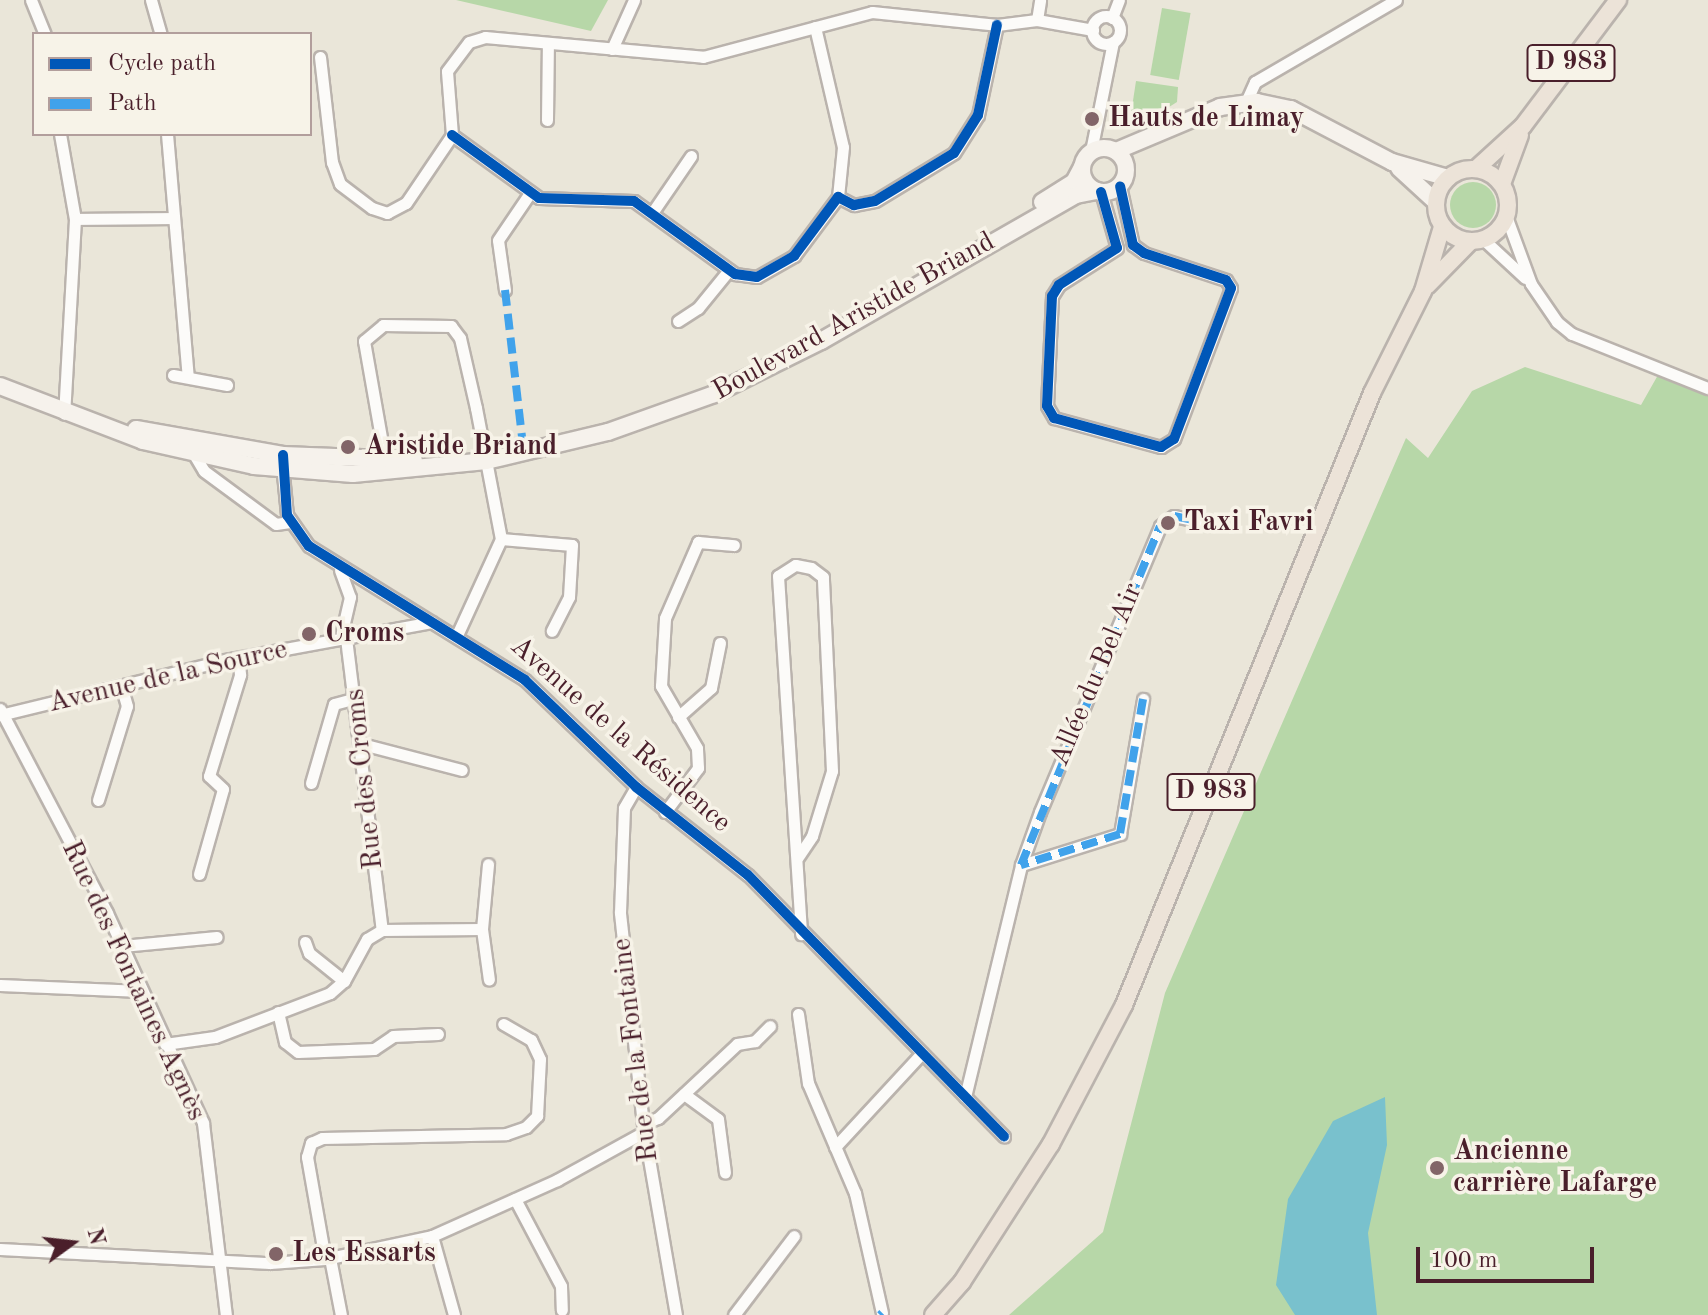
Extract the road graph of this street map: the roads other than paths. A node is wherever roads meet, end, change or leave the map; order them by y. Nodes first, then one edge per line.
1 (31, 0) edge
2 (151, 0) edge
3 (634, 0) edge
4 (1040, 0) edge
5 (1119, 0) edge
6 (1396, 0) edge
7 (1618, 0) edge
8 (1112, 18) junction
9 (1037, 20) junction
10 (997, 25) junction
11 (815, 27) junction
12 (1093, 30) junction
13 (44, 32) edge
14 (160, 32) edge
15 (1113, 42) junction
16 (548, 43) junction
17 (612, 49) junction
18 (320, 57) dead end
19 (1246, 102) junction
20 (1212, 110) junction
21 (547, 120) dead end
22 (1101, 122) junction
23 (1523, 126) junction
24 (452, 135) junction
25 (60, 136) edge
26 (167, 136) edge
27 (1113, 149) junction
28 (1091, 151) junction
29 (691, 156) dead end
30 (1392, 162) junction
31 (1082, 167) junction
32 (1477, 168) junction
33 (1448, 178) junction
34 (1123, 179) junction
35 (1502, 184) junction
36 (1099, 191) junction
37 (530, 193) junction
38 (838, 197) junction
39 (1436, 202) junction
40 (652, 213) junction
41 (1506, 216) junction
42 (172, 218) junction
43 (75, 219) junction
44 (1442, 227) junction
45 (1477, 241) junction
46 (729, 270) junction
47 (1531, 284) junction
48 (505, 290) dead end
49 (1423, 291) junction
50 (678, 321) dead end
51 (173, 375) dead end
52 (0, 377) edge
53 (188, 377) junction
54 (227, 385) dead end
55 (0, 386) edge
56 (1708, 388) edge
57 (65, 410) junction
58 (484, 457) junction
59 (385, 460) junction
60 (282, 462) junction
61 (200, 463) junction
62 (1198, 521) dead end
63 (290, 522) junction
64 (501, 539) junction
65 (734, 545) dead end
66 (337, 566) junction
67 (378, 591) junction
68 (390, 597) junction
69 (350, 612) junction
70 (432, 622) junction
71 (389, 626) junction
72 (364, 631) junction
73 (552, 631) dead end
74 (343, 635) junction
75 (457, 635) junction
76 (720, 643) dead end
77 (239, 660) junction
78 (122, 688) junction
79 (357, 698) junction
80 (1143, 699) dead end
81 (1, 713) edge
82 (678, 717) junction
83 (362, 744) junction
84 (462, 770) dead end
85 (311, 783) dead end
86 (636, 787) junction
87 (98, 800) dead end
88 (665, 812) junction
89 (798, 857) junction
90 (488, 864) dead end
91 (1021, 865) junction
92 (199, 874) dead end
93 (482, 929) junction
94 (382, 930) junction
95 (801, 934) junction
96 (217, 937) dead end
97 (305, 942) dead end
98 (122, 946) junction
99 (489, 980) dead end
100 (344, 981) junction
101 (0, 985) edge
102 (141, 991) junction
103 (278, 1012) junction
104 (798, 1014) dead end
105 (503, 1024) dead end
106 (770, 1026) dead end
107 (438, 1034) dead end
108 (165, 1044) junction
109 (922, 1053) junction
110 (684, 1094) junction
111 (965, 1097) junction
112 (643, 1128) junction
113 (1004, 1136) dead end
114 (835, 1147) junction
115 (725, 1173) dead end
116 (515, 1199) junction
117 (432, 1236) junction
118 (794, 1236) dead end
119 (2, 1248) edge
120 (327, 1258) junction
121 (221, 1261) junction
122 (562, 1310) dead end
123 (882, 1313) dead end
124 (226, 1315) edge
125 (341, 1315) edge
126 (454, 1315) edge
127 (676, 1315) edge
128 (734, 1315) edge
129 (933, 1315) edge

1 - 13 street
2 - 14 street
3 - 17 street
4 - 9 street
5 - 8 street
6 - 19 street
7 - 23 main road, D 983
8 - 12 street
8 - 15 street
9 - 10 street
9 - 12 street
10 - 11 street
10 - 38 street
11 - 17 street
11 - 38 street
12 - 15 street
15 - 22 street
16 - 17 street
16 - 21 street
16 - 24 street
18 - 24 street
19 - 20 main road
19 - 30 main road
20 - 27 main road
20 - 34 main road
22 - 27 street
22 - 28 street
23 - 32 main road, D 983
23 - 35 main road, D 983
24 - 37 street
25 - 43 street
26 - 42 street
27 - 28 main road
27 - 34 main road
28 - 31 main road
29 - 40 street
30 - 33 main road
30 - 39 main road
31 - 36 main road
31 - 58 main road, Boulevard Aristide Briand
32 - 33 main road
32 - 35 main road
33 - 39 main road
34 - 36 main road
34 - 36 street
35 - 41 main road
36 - 58 main road, Boulevard Aristide Briand
37 - 40 street
37 - 48 street
38 - 46 street
39 - 44 main road
40 - 46 street
41 - 45 main road
41 - 47 street
42 - 43 street
42 - 53 street
43 - 57 street
44 - 45 main road
44 - 49 main road, D 983
45 - 47 street
45 - 49 main road, D 983
46 - 50 street
47 - 56 street
49 - 129 main road, D 983
51 - 53 street
52 - 57 main road, Boulevard Aristide Briand
53 - 54 street
55 - 57 main road, Boulevard Aristide Briand
57 - 60 main road, Boulevard Aristide Briand
57 - 61 main road, Boulevard Aristide Briand
58 - 59 main road, Boulevard Aristide Briand
58 - 59 street
58 - 60 main road, Boulevard Aristide Briand
58 - 64 street
59 - 60 main road, Boulevard Aristide Briand
60 - 61 main road, Boulevard Aristide Briand
60 - 63 street
61 - 63 street
62 - 91 street, Allée du Bel Air
63 - 66 street
64 - 73 street
64 - 75 street
65 - 82 street
66 - 67 street
66 - 69 street
67 - 68 street
67 - 69 street
68 - 70 street, Avenue de la Résidence
68 - 71 street
69 - 72 street
69 - 74 street
70 - 71 street
70 - 75 street, Avenue de la Résidence
71 - 72 street, Avenue de la Source
72 - 74 street, Avenue de la Source
74 - 77 street, Avenue de la Source
74 - 79 street, Rue des Croms
75 - 86 street, Avenue de la Résidence
76 - 82 street
77 - 78 street, Avenue de la Source
77 - 92 street
78 - 81 street, Avenue de la Source
78 - 87 street
79 - 83 street, Rue des Croms
79 - 85 street
80 - 91 street
81 - 98 street, Rue des Fontaines Agnès
82 - 88 street
83 - 84 street
83 - 94 street, Rue des Croms
86 - 88 street, Avenue de la Résidence
86 - 112 street, Rue de la Fontaine
88 - 95 street, Avenue de la Résidence
89 - 89 street
89 - 95 street
90 - 93 street
91 - 111 street, Allée du Bel Air
93 - 94 street
93 - 99 street
94 - 100 street
95 - 109 street, Avenue de la Résidence
96 - 98 street
97 - 100 street
98 - 102 street, Rue des Fontaines Agnès
100 - 103 street
101 - 102 street
102 - 108 street, Rue des Fontaines Agnès
103 - 107 street
103 - 108 street
104 - 114 street
105 - 120 street
106 - 110 street
108 - 121 street, Rue des Fontaines Agnès
109 - 111 street, Avenue de la Résidence
109 - 114 street
110 - 112 street
110 - 115 street
111 - 113 street, Avenue de la Résidence
112 - 116 street
112 - 127 street, Rue de la Fontaine
114 - 123 street
116 - 117 street
116 - 122 street
117 - 120 street
117 - 126 street
118 - 128 street
119 - 121 street
120 - 121 street
120 - 125 street
121 - 124 street, Rue des Fontaines Agnès

